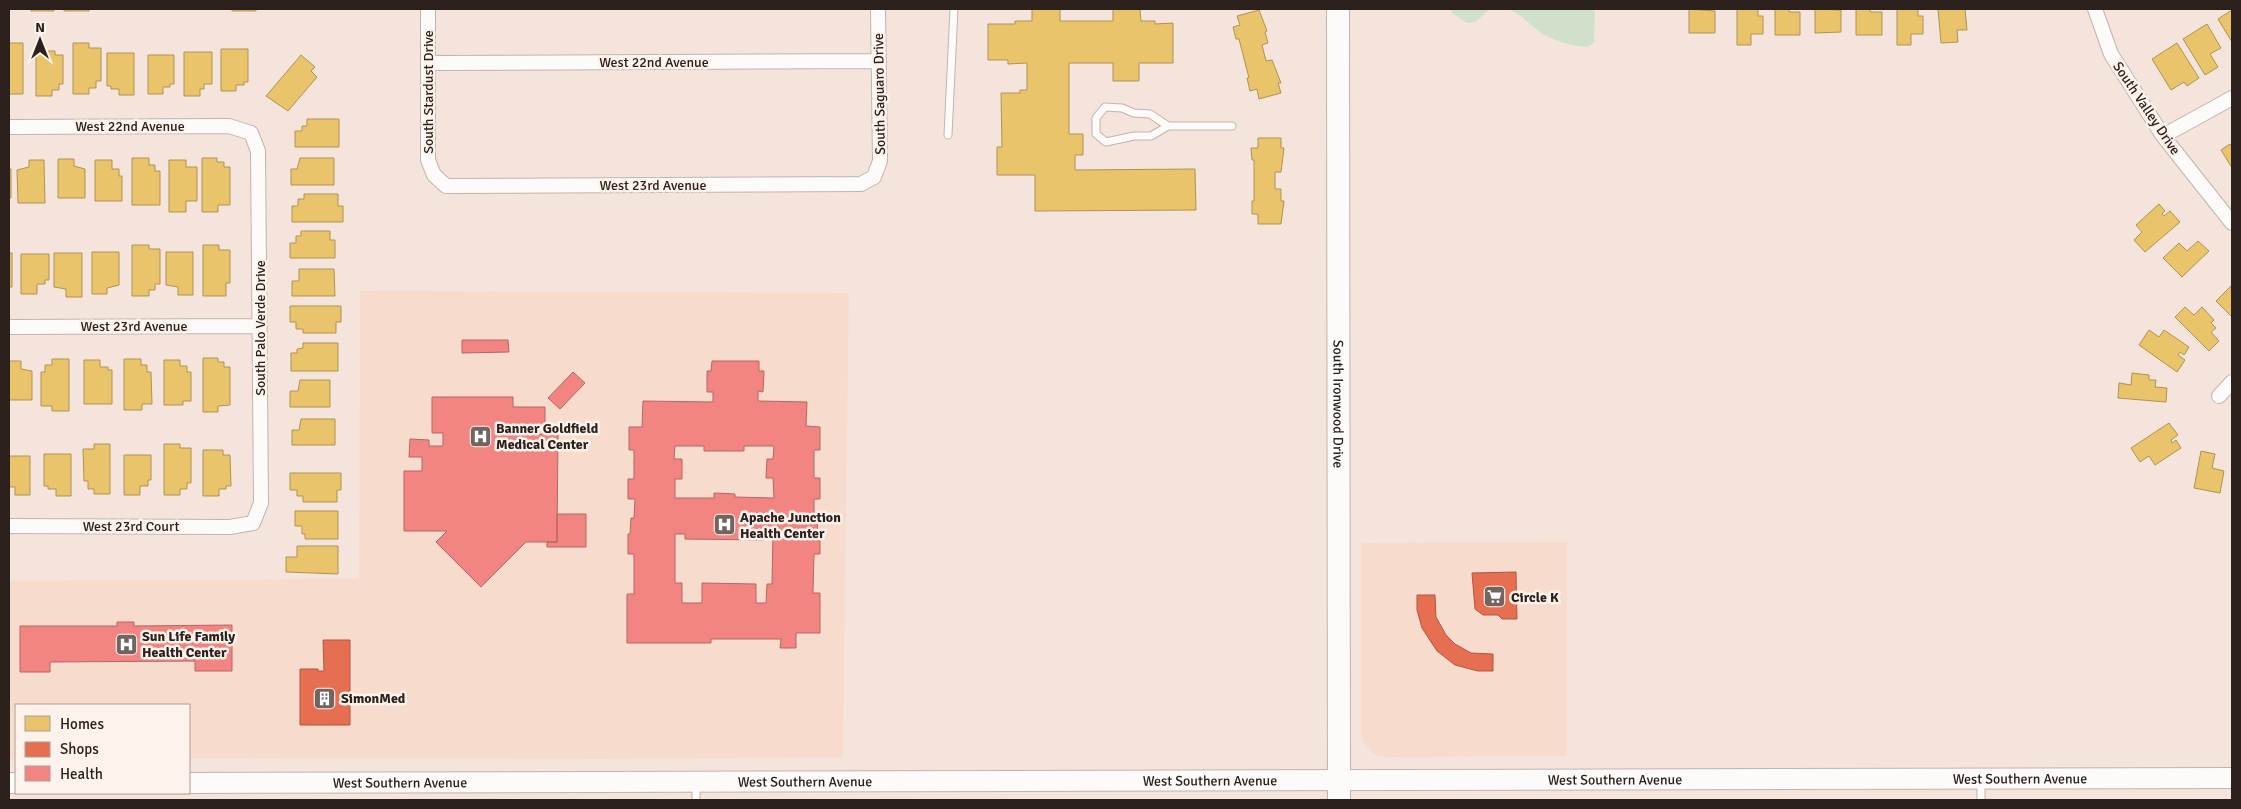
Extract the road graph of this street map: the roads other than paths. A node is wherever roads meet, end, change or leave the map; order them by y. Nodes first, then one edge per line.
1 (428, 9) edge
2 (878, 9) edge
3 (954, 9) edge
4 (1338, 9) edge
5 (2095, 9) edge
6 (879, 61) junction
7 (428, 63) junction
8 (2232, 98) edge
9 (9, 126) edge
10 (1168, 126) junction
11 (1232, 126) dead end
12 (251, 133) joint
13 (948, 135) dead end
14 (2163, 136) junction
15 (434, 175) joint
16 (874, 177) joint
17 (2232, 223) edge
18 (260, 326) junction
19 (9, 327) edge
20 (2232, 382) edge
21 (2219, 396) dead end
22 (252, 523) joint
23 (9, 526) edge
24 (2232, 778) edge
25 (1981, 779) junction
26 (190, 783) edge
27 (1339, 790) edge
28 (696, 791) edge
29 (1981, 800) edge

1 - 7 street, South Stardust Drive
2 - 6 street, South Saguaro Drive
3 - 13 lane
4 - 27 main road, South Ironwood Drive
5 - 14 street, South Valley Drive
6 - 7 street, West 22nd Avenue
6 - 16 street, South Saguaro Drive
7 - 15 street, South Stardust Drive
8 - 14 street
9 - 12 street, West 22nd Avenue
10 - 10 lane
10 - 11 lane
12 - 18 street, South Palo Verde Drive
14 - 17 street, South Valley Drive
15 - 16 street, West 23rd Avenue
18 - 19 street, West 23rd Avenue
18 - 22 street, South Palo Verde Drive
20 - 21 street
22 - 23 street, West 23rd Court
24 - 25 main road, West Southern Avenue
25 - 27 main road, West Southern Avenue
25 - 29 lane
26 - 28 main road, West Southern Avenue
27 - 28 main road, West Southern Avenue

